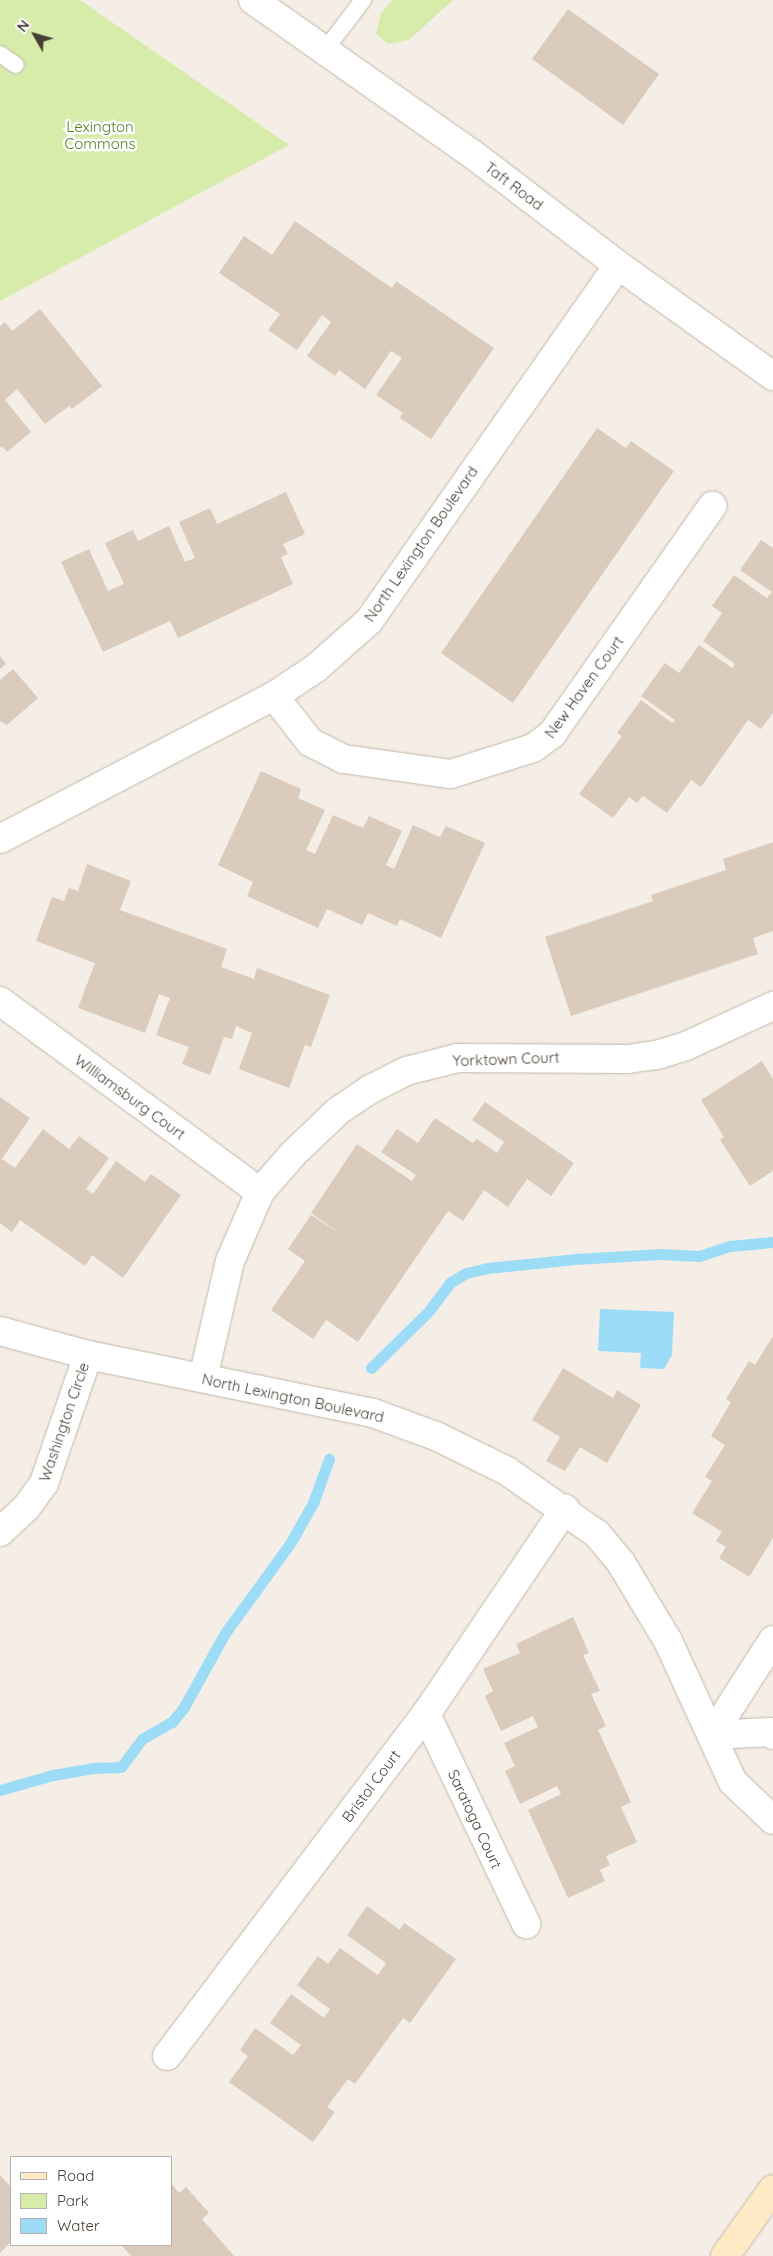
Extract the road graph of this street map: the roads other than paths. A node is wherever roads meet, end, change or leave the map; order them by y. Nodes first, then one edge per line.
1 (253, 0) edge
2 (363, 0) edge
3 (325, 50) junction
4 (0, 54) edge
5 (16, 65) dead end
6 (618, 265) junction
7 (773, 376) edge
8 (712, 506) dead end
9 (274, 696) junction
10 (0, 840) edge
11 (0, 1001) edge
12 (773, 1006) edge
13 (260, 1192) junction
14 (0, 1331) edge
15 (88, 1355) junction
16 (203, 1378) junction
17 (565, 1509) junction
18 (0, 1532) edge
19 (773, 1640) edge
20 (426, 1714) junction
21 (712, 1735) junction
22 (773, 1735) edge
23 (773, 1820) edge
24 (526, 1924) dead end
25 (167, 2056) dead end
26 (773, 2188) edge
27 (725, 2256) edge

1 - 3 street, Taft Road
2 - 3 lane
3 - 6 street, Taft Road
4 - 5 lane
6 - 7 street, Taft Road
6 - 9 street, North Lexington Boulevard
8 - 9 street, New Haven Court
9 - 10 street, North Lexington Boulevard
11 - 13 street, Williamsburg Court
12 - 13 street, Yorktown Court
13 - 16 street, Yorktown Court
14 - 15 street, North Lexington Boulevard
15 - 16 street, North Lexington Boulevard
15 - 18 street, Washington Circle
16 - 17 street, North Lexington Boulevard
17 - 20 street, Bristol Court
17 - 21 street, North Lexington Boulevard
19 - 21 street
20 - 24 street, Saratoga Court
20 - 25 street, Bristol Court
21 - 22 street
21 - 23 street, North Lexington Boulevard
26 - 27 main road

